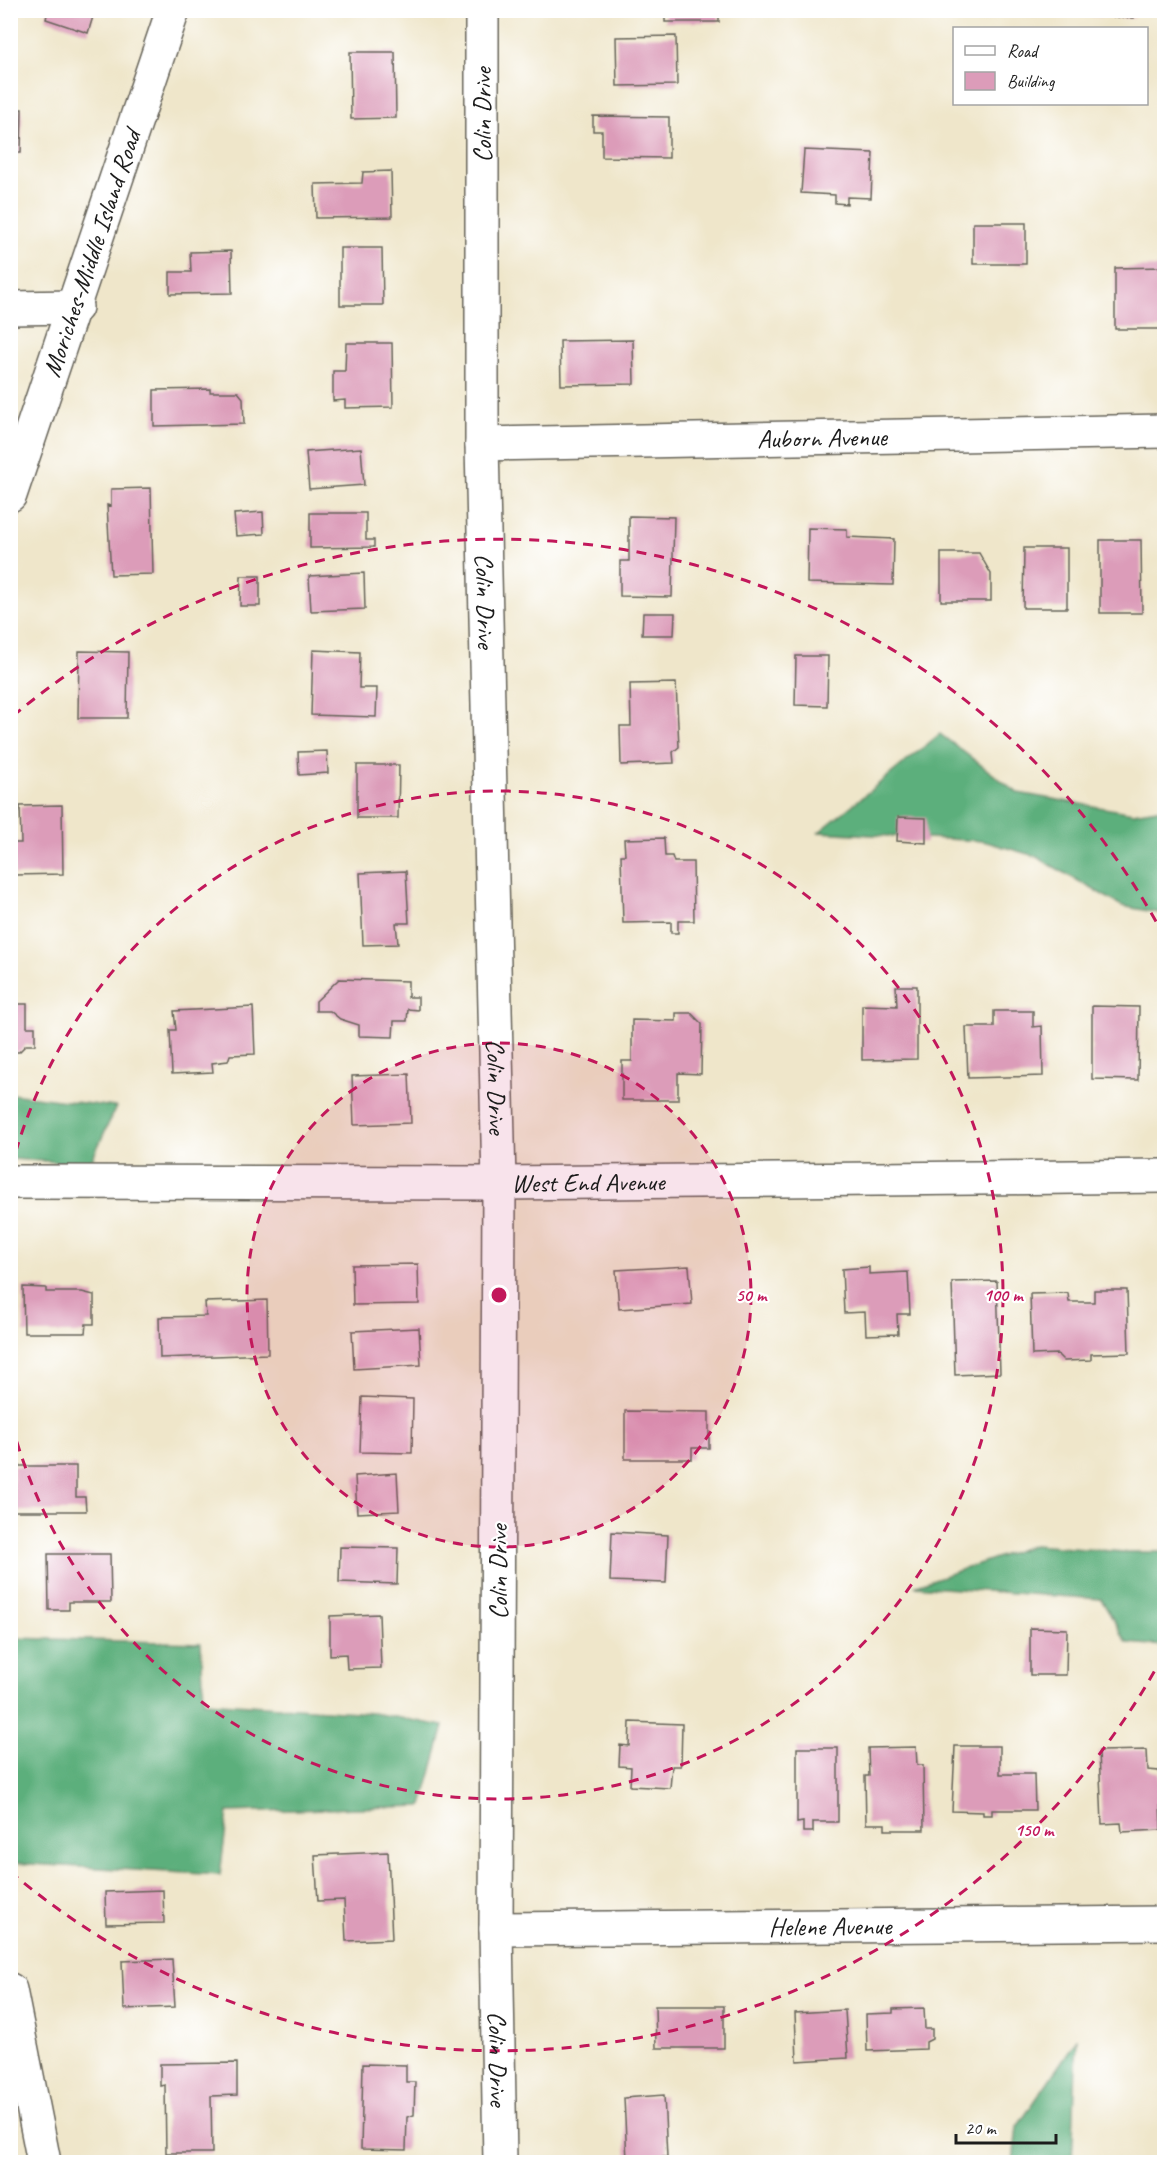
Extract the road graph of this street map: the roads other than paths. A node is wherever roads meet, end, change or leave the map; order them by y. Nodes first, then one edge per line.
1 (173, 10) edge
2 (482, 10) edge
3 (76, 307) junction
4 (10, 308) edge
5 (1164, 431) edge
6 (482, 444) junction
7 (10, 495) edge
8 (1164, 1176) edge
9 (10, 1182) edge
10 (499, 1183) junction
11 (1164, 1923) edge
12 (496, 1929) junction
13 (10, 1990) edge
14 (44, 2163) edge
15 (500, 2163) edge

1 - 3 street, Moriches-Middle Island Road
2 - 6 street, Colin Drive
3 - 4 street
3 - 7 street, Moriches-Middle Island Road
5 - 6 street, Auborn Avenue
6 - 10 street, Colin Drive
8 - 10 street, West End Avenue
9 - 10 street, West End Avenue
10 - 12 street, Colin Drive
11 - 12 street, Helene Avenue
12 - 15 street, Colin Drive
13 - 14 street

